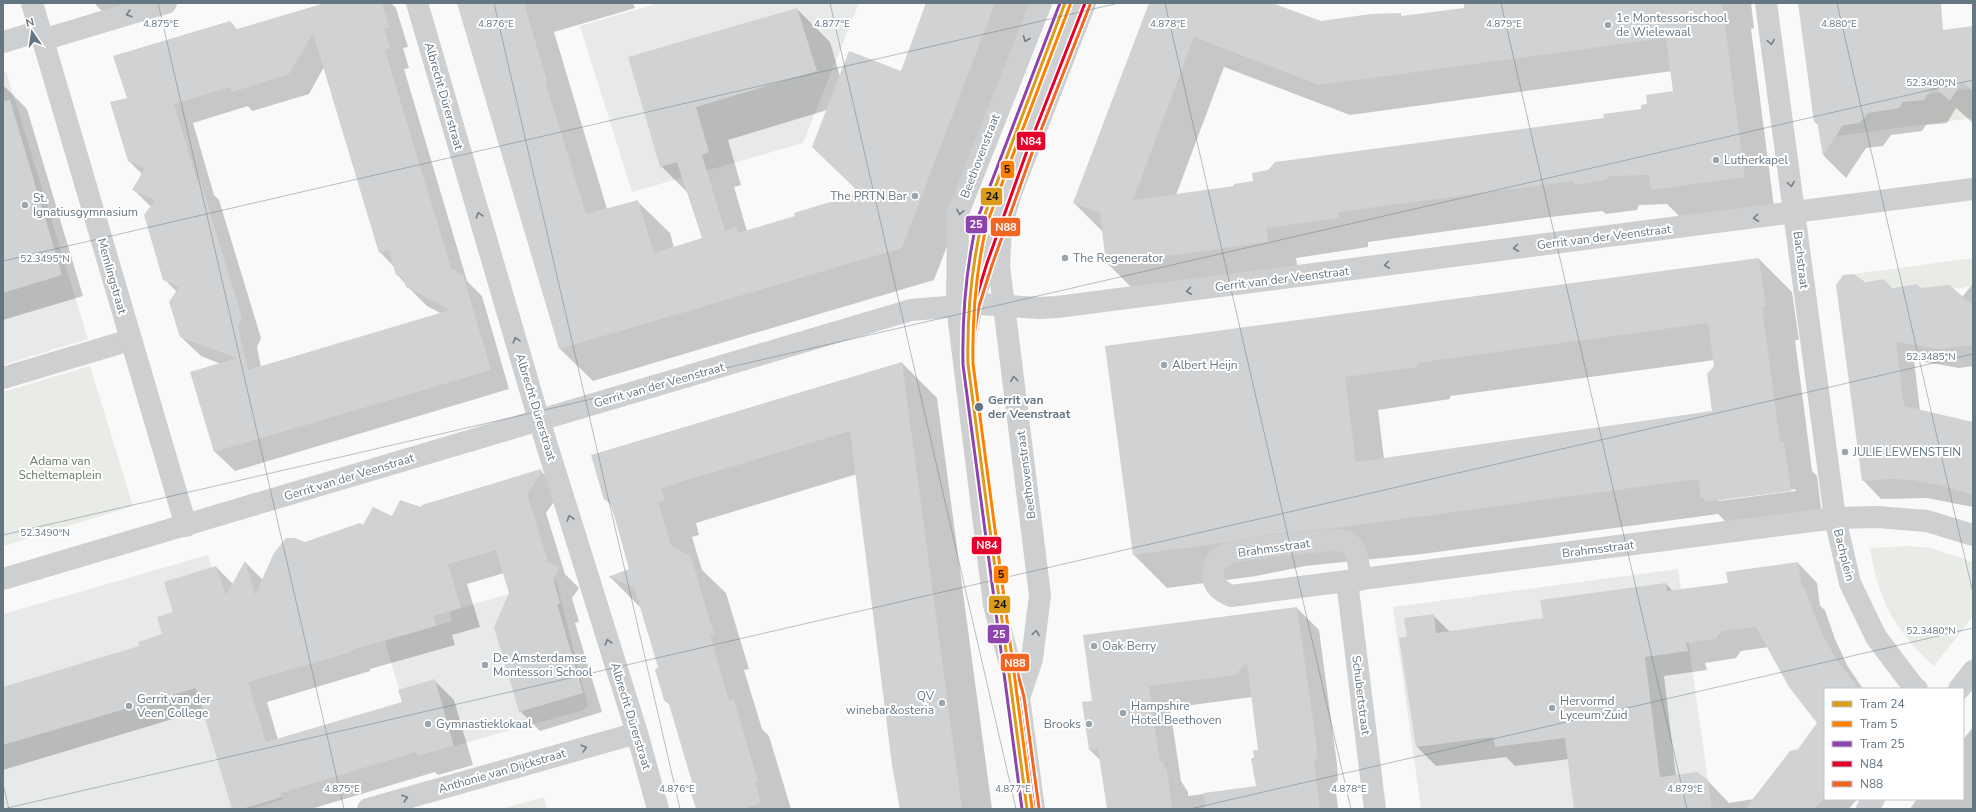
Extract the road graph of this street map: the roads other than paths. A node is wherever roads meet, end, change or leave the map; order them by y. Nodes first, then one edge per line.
1 (32, 3) edge
2 (166, 3) edge
3 (417, 3) edge
4 (1041, 3) edge
5 (1085, 3) edge
6 (1766, 3) edge
7 (41, 35) junction
8 (3, 42) edge
9 (1973, 189) edge
10 (1795, 213) junction
11 (1001, 227) junction
12 (965, 305) junction
13 (1005, 306) junction
14 (130, 340) junction
15 (3, 378) edge
16 (539, 420) junction
17 (1835, 518) junction
18 (186, 526) junction
19 (1973, 535) edge
20 (3, 579) edge
21 (1353, 581) junction
22 (1973, 671) edge
23 (1915, 688) edge
24 (1960, 688) edge
25 (1019, 698) junction
26 (636, 733) junction
27 (1873, 800) edge
28 (368, 809) edge
29 (658, 809) edge
30 (1034, 809) edge
31 (1375, 809) edge
32 (1867, 809) edge

1 - 7 street, Memlingstraat
2 -> 7 street
16 -> 3 street, Albrecht Dürerstraat
4 -> 12 street, Beethovenstraat
5 - 11 street, Beethovenstraat
6 -> 10 street, Bachstraat
7 - 8 street
7 - 14 street, Memlingstraat
9 - 10 street, Gerrit van der Veenstraat
10 -> 13 street, Gerrit van der Veenstraat
10 - 17 street, Bachstraat
11 - 12 lane, Beethovenstraat
11 - 13 street, Beethovenstraat
12 - 13 street, Gerrit van der Veenstraat
12 - 16 street, Gerrit van der Veenstraat
12 - 25 street, Beethovenstraat
25 -> 13 street, Beethovenstraat
14 - 15 street
14 - 18 street, Memlingstraat
16 - 18 street, Gerrit van der Veenstraat
26 -> 16 street, Albrecht Dürerstraat
17 - 19 street, Bachplein
17 - 21 street, Brahmsstraat
17 - 23 street, Bachplein
18 - 20 street, Gerrit van der Veenstraat
21 - 21 street, Brahmsstraat
21 - 31 street, Schubertstraat
22 - 24 street
25 - 30 street, Beethovenstraat
28 -> 26 street, Anthonie van Dijckstraat
26 - 29 street, Albrecht Dürerstraat
27 - 32 street

